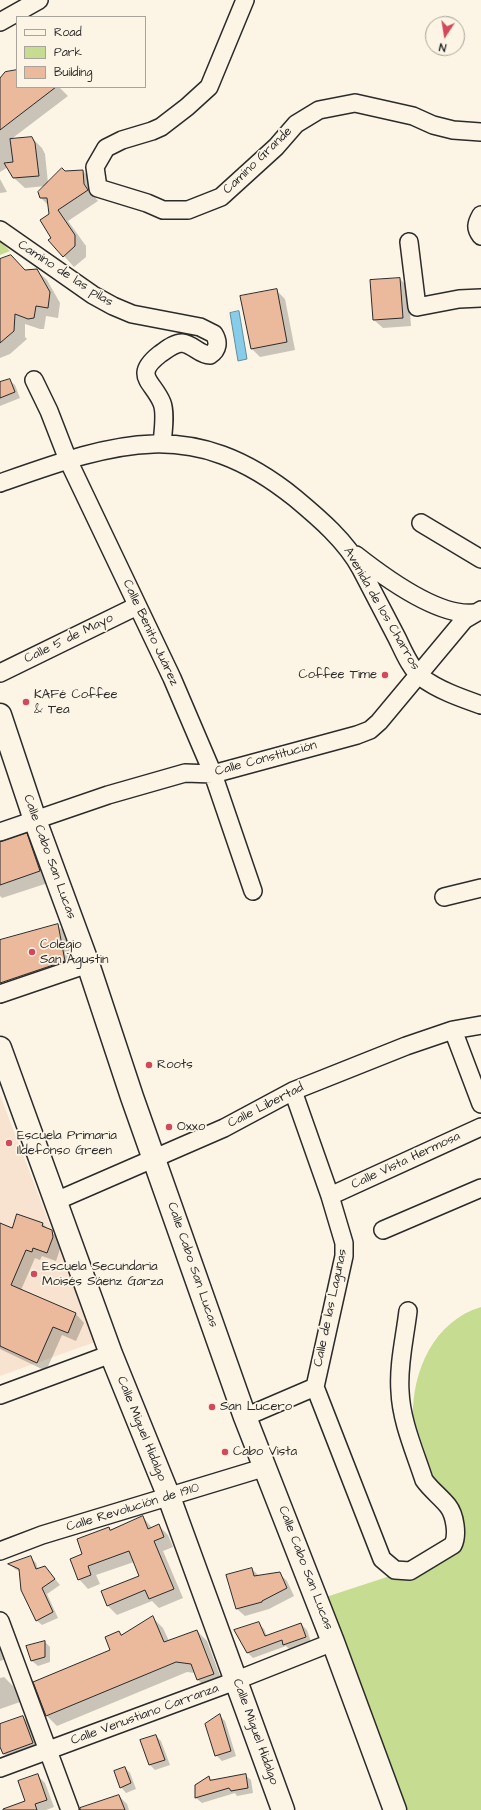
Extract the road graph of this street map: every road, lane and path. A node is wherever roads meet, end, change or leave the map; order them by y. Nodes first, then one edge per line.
1 (39, 0) edge
2 (245, 0) edge
3 (0, 22) edge
4 (481, 132) edge
5 (481, 215) edge
6 (0, 230) edge
7 (481, 236) edge
8 (409, 242) dead end
9 (481, 298) edge
10 (34, 380) dead end
11 (162, 444) junction
12 (68, 460) junction
13 (0, 483) edge
14 (421, 523) dead end
15 (347, 548) junction
16 (481, 559) edge
17 (137, 606) junction
18 (477, 612) edge
19 (0, 673) edge
20 (420, 676) junction
21 (481, 705) edge
22 (0, 715) edge
23 (213, 774) junction
24 (35, 820) junction
25 (0, 832) edge
26 (481, 888) edge
27 (253, 890) dead end
28 (444, 897) dead end
29 (88, 964) junction
30 (0, 994) edge
31 (481, 1025) edge
32 (453, 1030) junction
33 (0, 1048) edge
34 (292, 1091) junction
35 (481, 1104) edge
36 (481, 1127) edge
37 (155, 1159) junction
38 (481, 1188) edge
39 (330, 1196) junction
40 (56, 1201) junction
41 (383, 1230) dead end
42 (408, 1311) dead end
43 (111, 1354) junction
44 (315, 1387) junction
45 (0, 1395) edge
46 (245, 1417) junction
47 (266, 1467) junction
48 (169, 1497) junction
49 (0, 1551) edge
50 (0, 1621) edge
51 (333, 1642) junction
52 (236, 1681) junction
53 (48, 1750) junction
54 (0, 1768) edge
55 (70, 1810) edge
56 (283, 1810) edge
57 (395, 1810) edge

1 - 3 street
2 - 4 street, Camino Grande
5 - 7 street
6 - 11 street, Camino de las pilas
8 - 9 street
10 - 12 street, Calle Benito Juárez
11 - 12 street, Avenida de los Charros
11 - 15 street, Avenida de los Charros
12 - 13 street, Avenida de los Charros
12 - 17 street, Calle Benito Juárez
14 - 16 street
15 - 18 street
15 - 20 street, Avenida de los Charros
17 - 19 street, Calle 5 de Mayo
17 - 23 street, Calle Benito Juárez
18 - 20 street, Calle Constitución
20 - 21 street, Avenida de los Charros
20 - 23 street, Calle Constitución
22 - 24 main road, Calle Cabo San Lucas
23 - 24 street, Calle Constitución
23 - 27 street, Calle Benito Juárez
24 - 25 street, Calle Constitución
24 - 29 main road, Calle Cabo San Lucas
26 - 28 street
29 - 30 street
29 - 37 main road, Calle Cabo San Lucas
31 - 32 street, Calle Libertad
32 - 34 street, Calle Libertad
32 - 35 street
33 - 40 main road, Calle Miguel Hidalgo
34 - 37 street, Calle Libertad
34 - 39 street, Calle de las Lagunas
36 - 39 street, Calle Vista Hermosa
37 - 40 street, Calle Libertad
37 - 46 main road, Calle Cabo San Lucas
38 - 41 street
39 - 44 street, Calle de las Lagunas
40 - 43 main road, Calle Miguel Hidalgo
42 - 44 street
43 - 45 street
43 - 48 main road, Calle Miguel Hidalgo
44 - 46 street
46 - 47 main road, Calle Cabo San Lucas
47 - 48 street, Calle Revolución de 1910
47 - 51 main road, Calle Cabo San Lucas
48 - 49 street, Calle Revolución de 1910
48 - 52 main road, Calle Miguel Hidalgo
50 - 53 street
51 - 52 street, Calle Venustiano Carranza
51 - 57 main road, Calle Cabo San Lucas
52 - 53 street, Calle Venustiano Carranza
52 - 56 main road, Calle Miguel Hidalgo
53 - 54 street, Calle Venustiano Carranza
53 - 55 street

